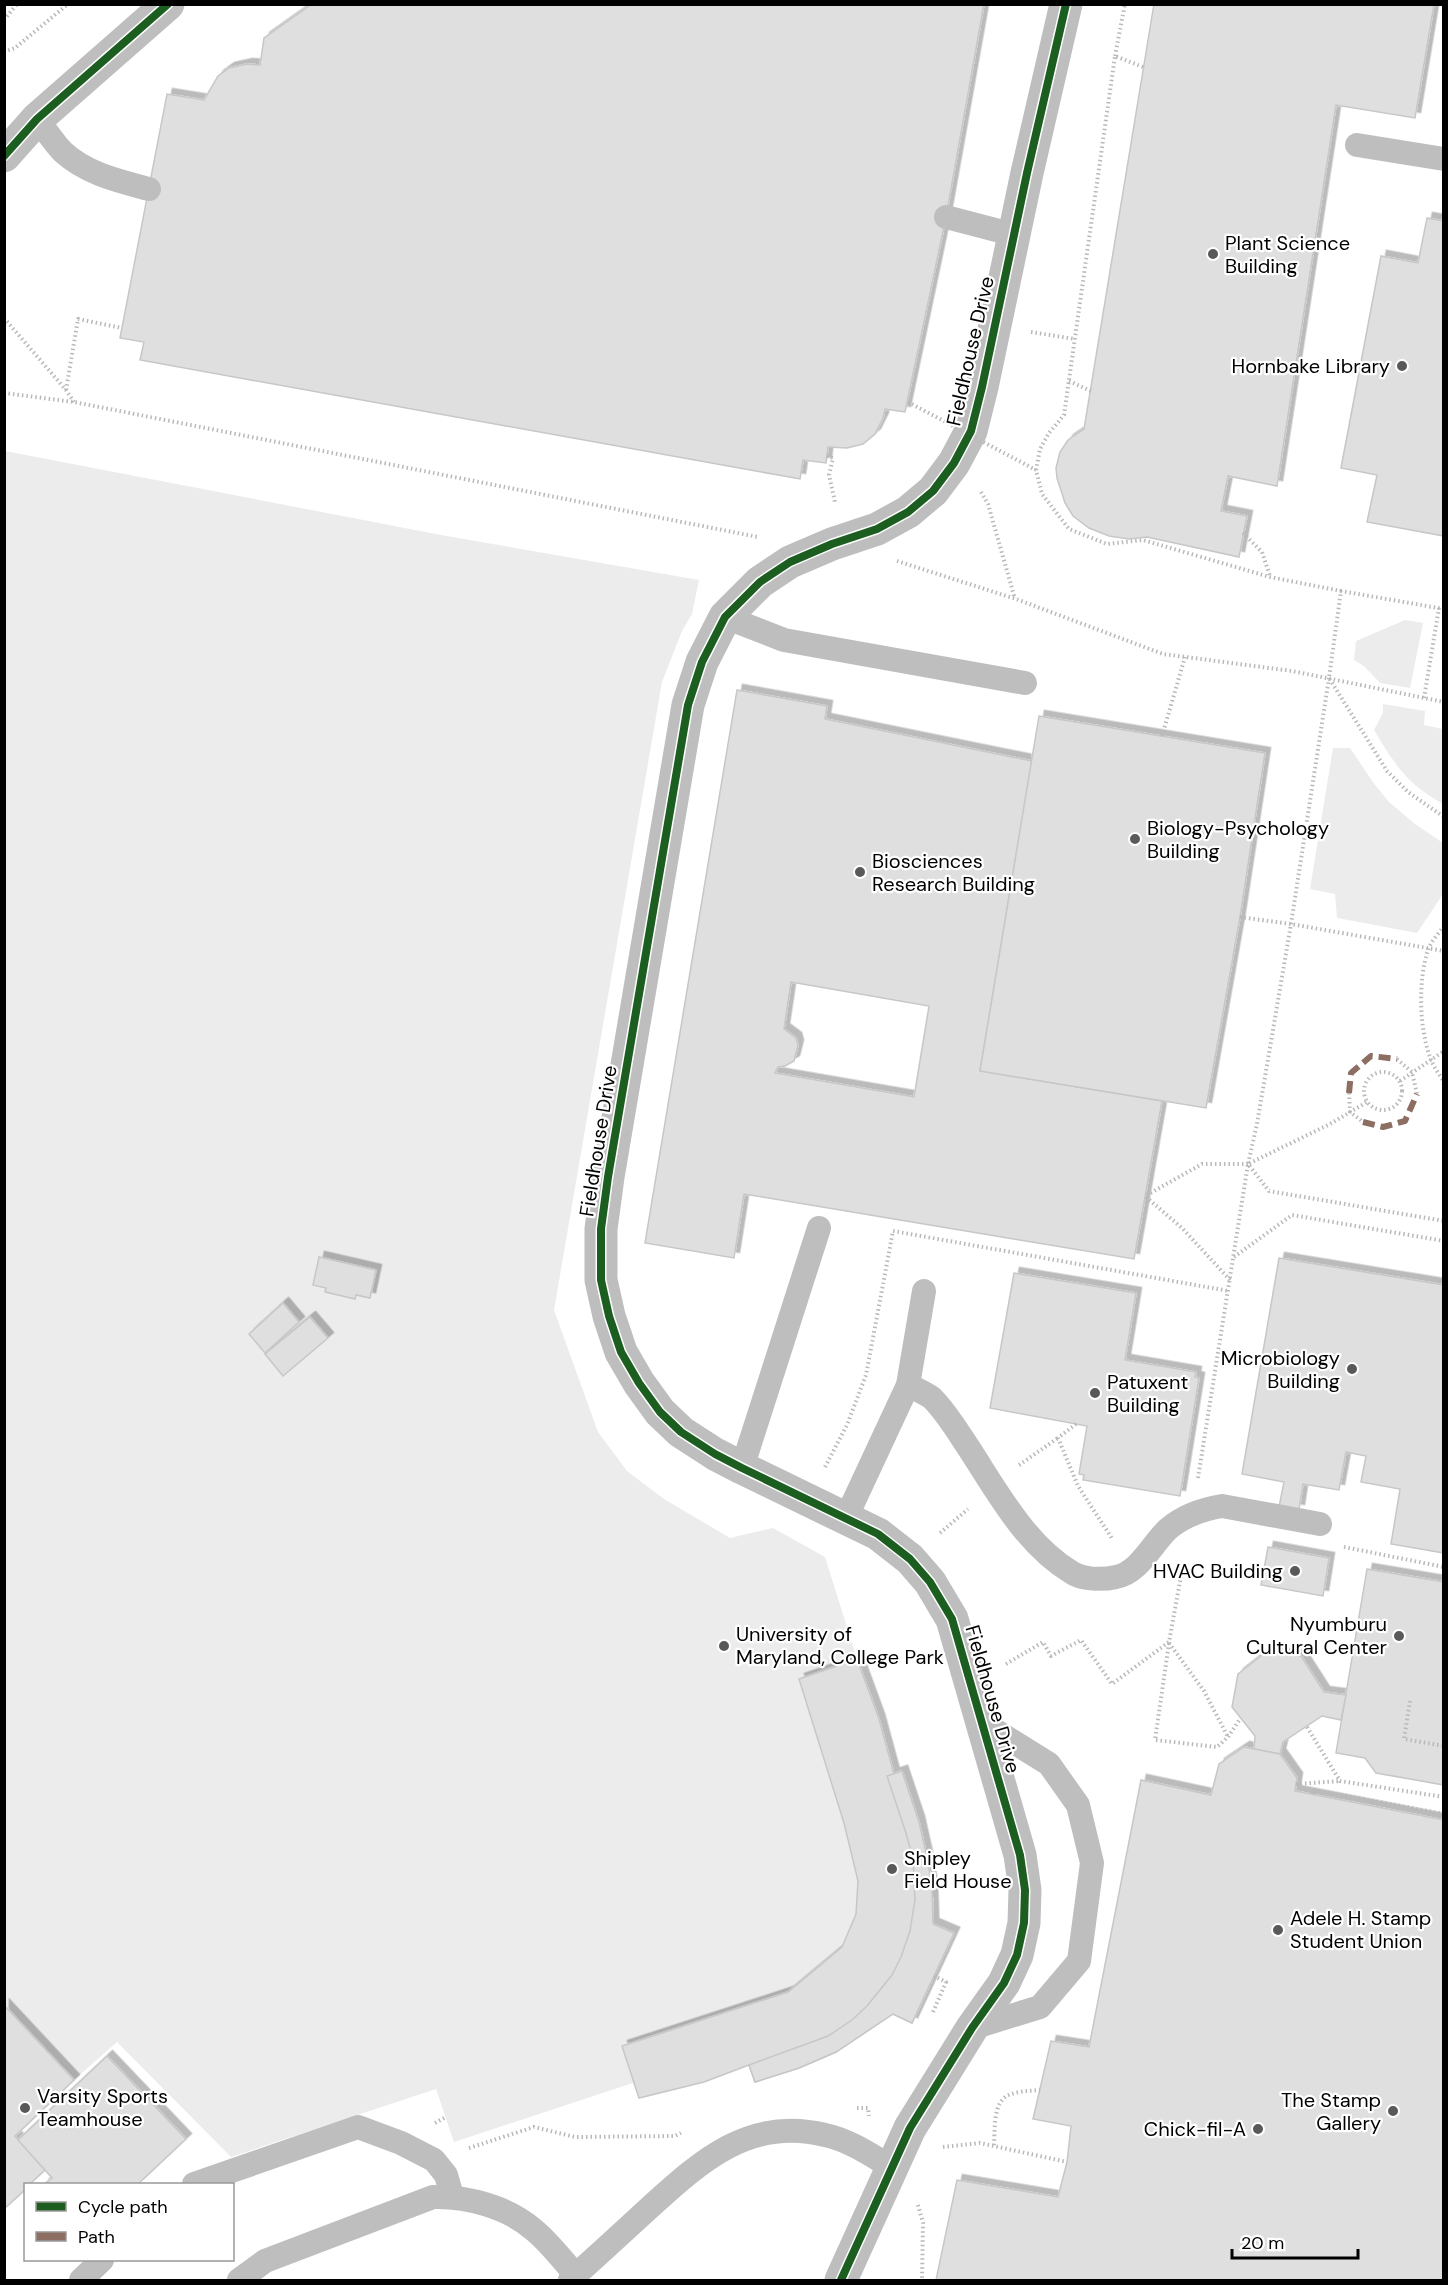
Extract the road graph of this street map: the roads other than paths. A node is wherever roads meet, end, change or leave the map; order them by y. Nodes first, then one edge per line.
1 (168, 4) edge
2 (1066, 4) edge
3 (37, 119) junction
4 (1357, 145) dead end
5 (4, 156) edge
6 (1443, 159) edge
7 (149, 189) dead end
8 (946, 217) dead end
9 (1015, 235) junction
10 (725, 617) junction
11 (1025, 683) dead end
12 (819, 1227) dead end
13 (924, 1291) dead end
14 (908, 1385) junction
15 (742, 1468) junction
16 (846, 1518) junction
17 (1320, 1524) dead end
18 (983, 1723) junction
19 (972, 2028) junction
20 (891, 2167) junction
21 (197, 2183) edge
22 (452, 2196) junction
23 (100, 2261) edge
24 (573, 2278) edge
25 (81, 2280) edge
26 (240, 2280) edge
27 (841, 2280) edge

1 - 3 street
2 - 9 street, Fieldhouse Drive
3 - 5 street
3 - 7 lane
4 - 6 lane
8 - 9 lane
9 - 10 street, Fieldhouse Drive
10 - 11 lane
10 - 15 street, Fieldhouse Drive
12 - 15 lane
13 - 14 lane
14 - 16 lane
14 - 17 lane
15 - 16 street, Fieldhouse Drive
16 - 18 street, Fieldhouse Drive
18 - 19 street, Fieldhouse Drive
18 - 19 lane
19 - 20 street, Fieldhouse Drive
20 - 24 lane
20 - 27 street, Fieldhouse Drive
21 - 22 lane
22 - 24 lane
22 - 26 lane
23 - 25 lane

